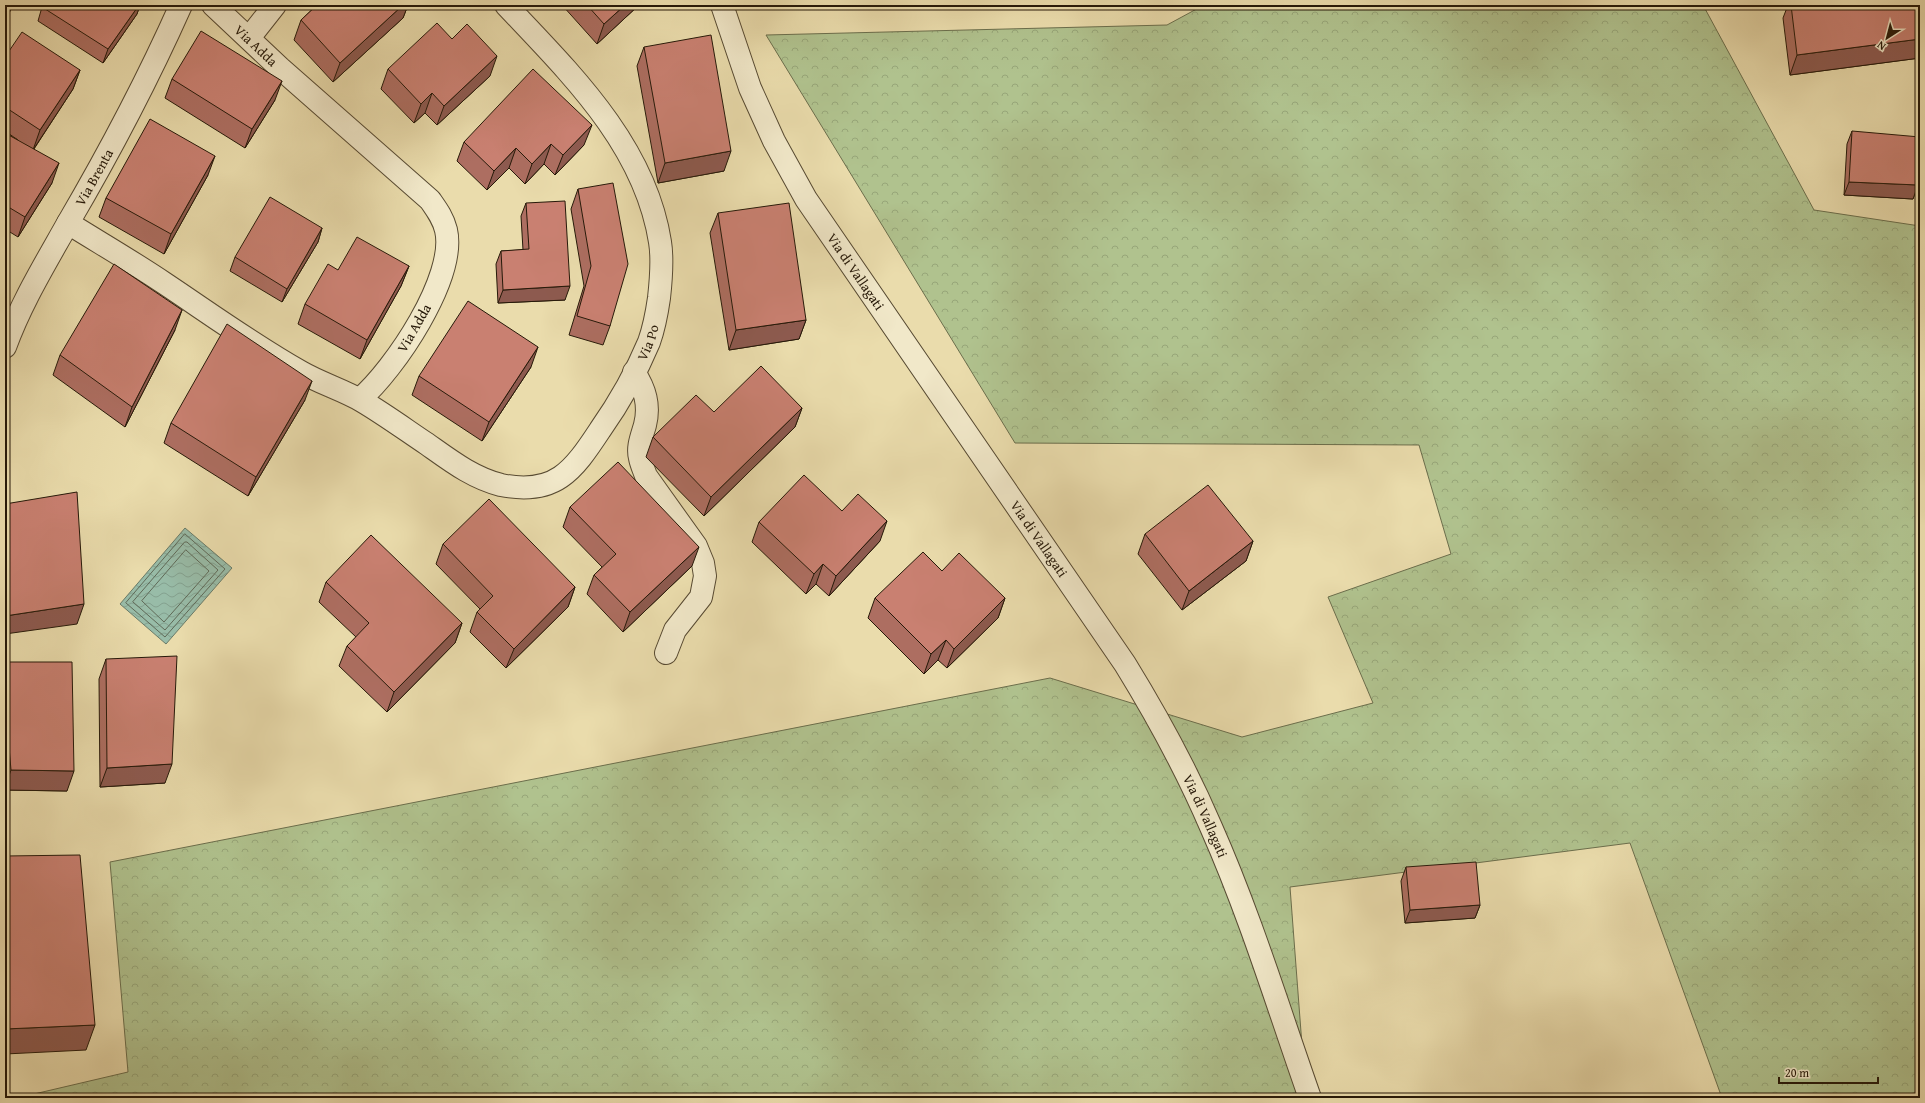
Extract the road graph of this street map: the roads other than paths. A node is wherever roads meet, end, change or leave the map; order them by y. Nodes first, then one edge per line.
1 (181, 5) edge
2 (213, 5) edge
3 (275, 5) edge
4 (506, 5) edge
5 (722, 5) edge
6 (249, 38) junction
7 (68, 223) junction
8 (5, 347) edge
9 (634, 372) junction
10 (360, 399) junction
11 (666, 653) dead end
12 (1310, 1098) edge

1 - 7 street, Via Brenta
2 - 6 street, Via Adda
3 - 6 street
4 - 9 street, Via Po
5 - 12 street, Via di Vallagati
6 - 10 street, Via Adda
7 - 8 street, Via Brenta
7 - 10 street
9 - 10 street, Via Po
9 - 11 street

